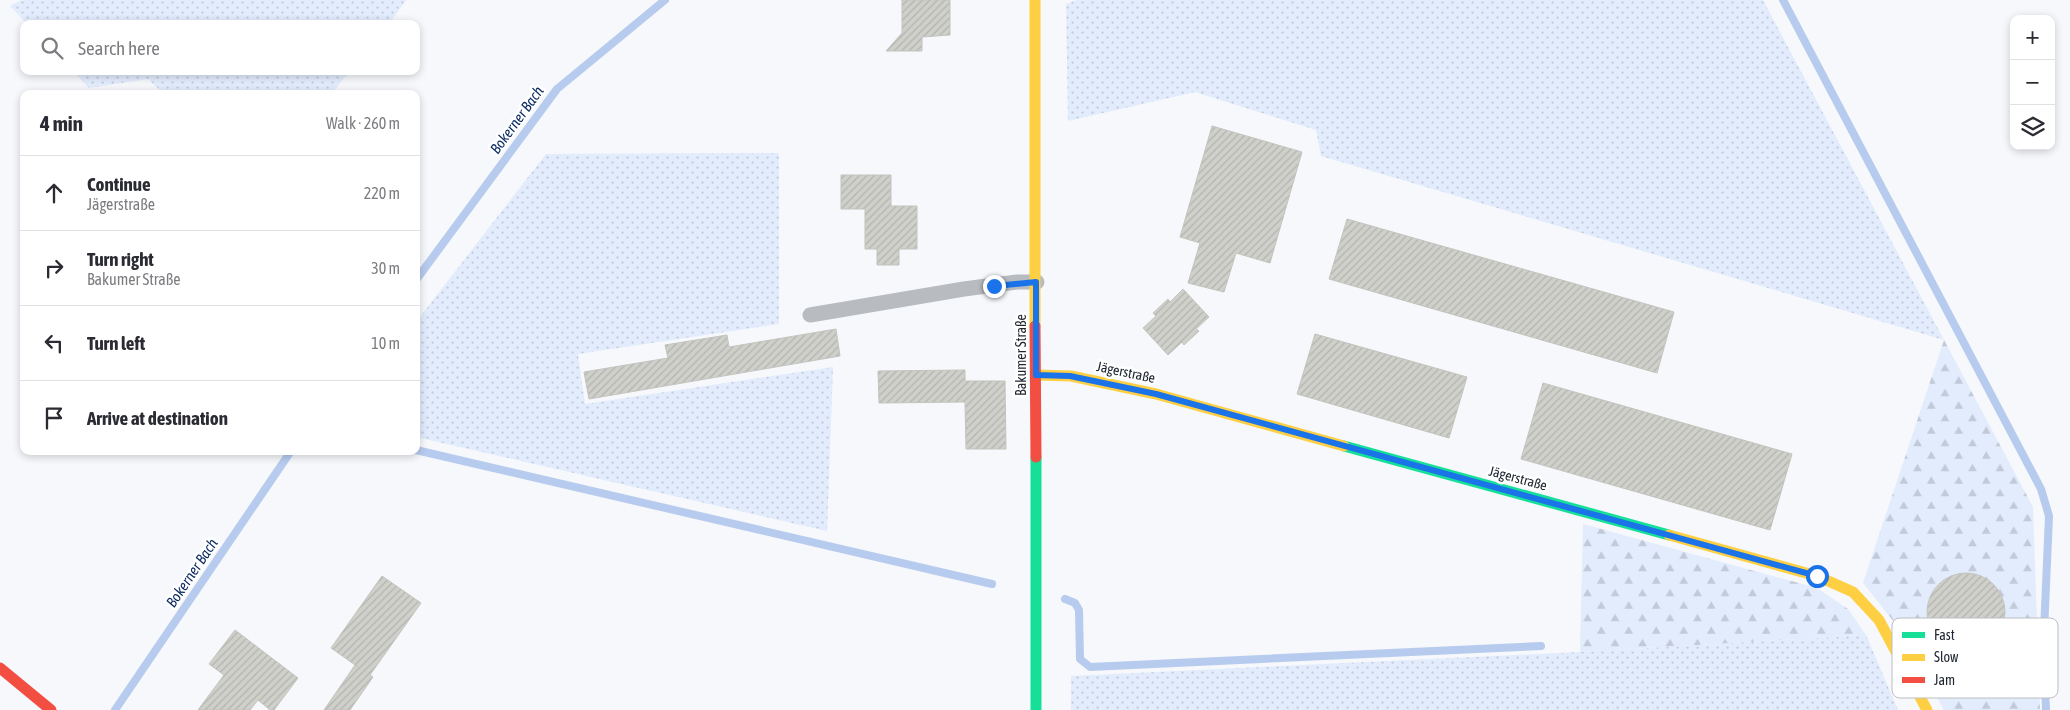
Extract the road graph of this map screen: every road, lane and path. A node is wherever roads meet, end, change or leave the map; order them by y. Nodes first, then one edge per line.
1 (1035, 0) edge
2 (1036, 282) junction
3 (810, 315) dead end
4 (1036, 375) junction
5 (1892, 644) edge
6 (0, 668) edge
7 (1921, 698) edge
8 (51, 710) edge
9 (1036, 710) edge
10 (1927, 710) edge

1 - 2 street, Bakumer Straße
2 - 3 lane
2 - 4 street, Bakumer Straße
4 - 5 street, Jägerstraße
4 - 9 street, Bakumer Straße
6 - 8 street
7 - 10 street, Jägerstraße

